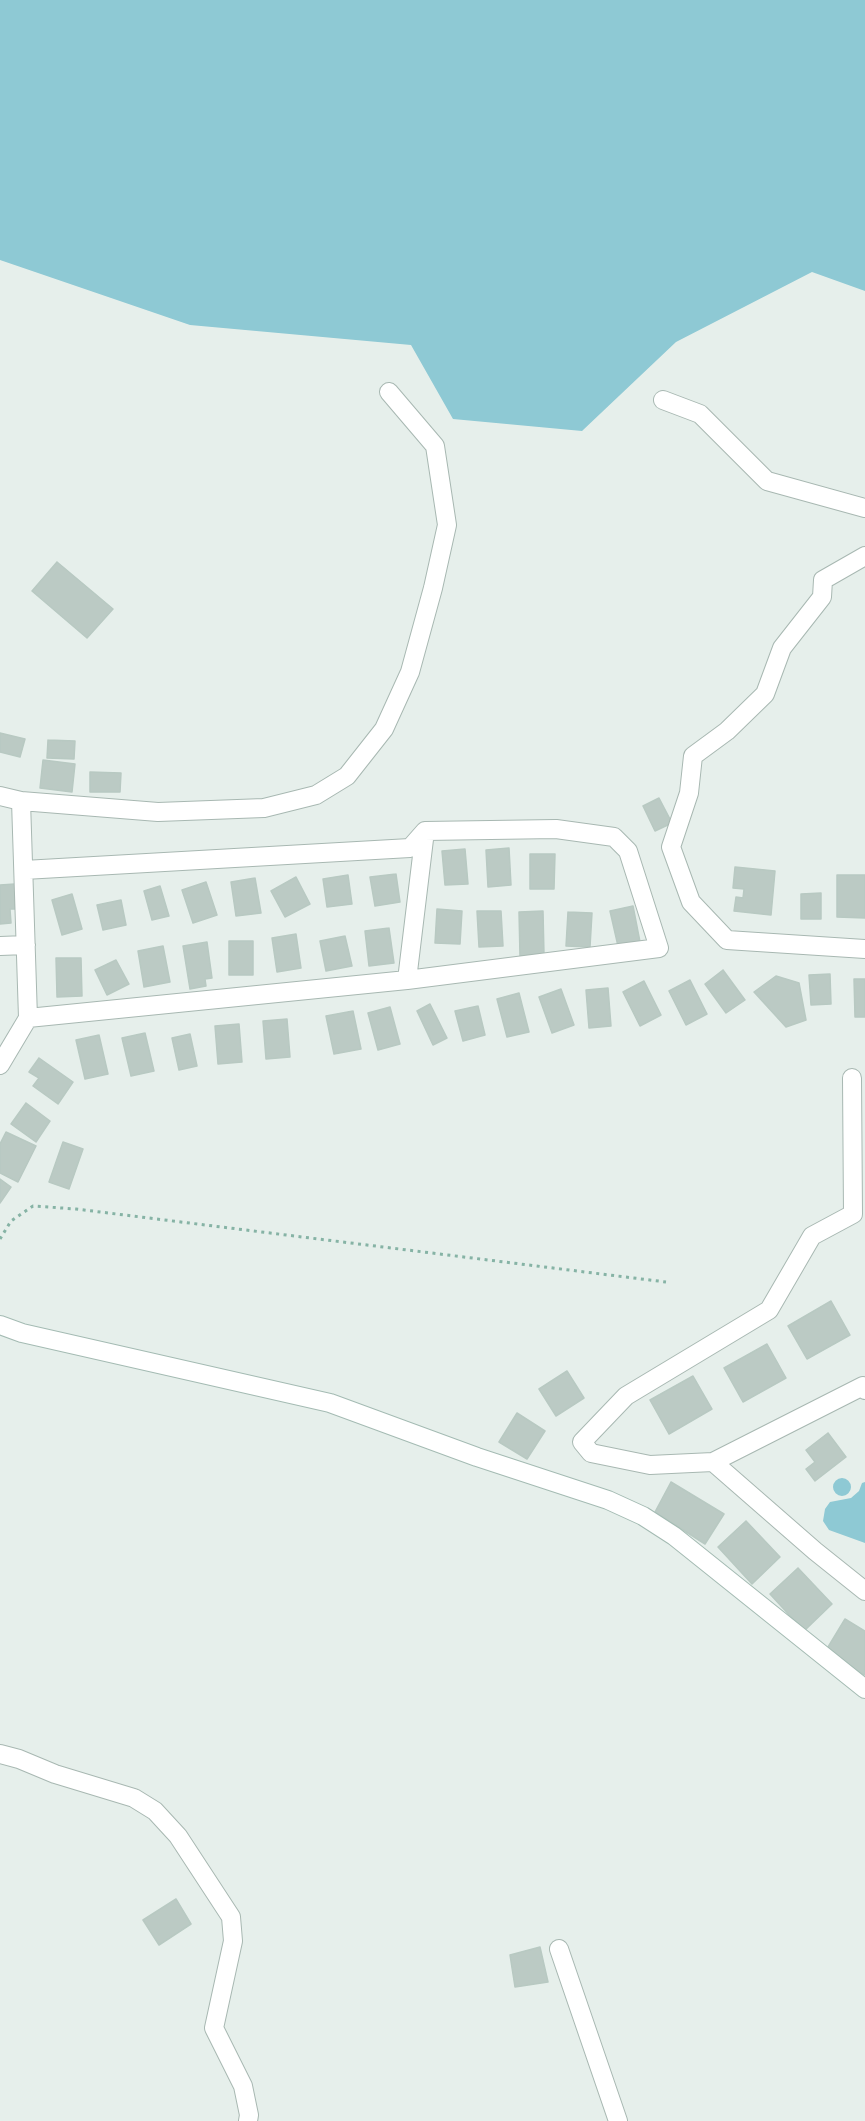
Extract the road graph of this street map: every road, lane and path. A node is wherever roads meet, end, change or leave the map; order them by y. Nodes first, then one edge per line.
1 (389, 392) dead end
2 (663, 400) dead end
3 (865, 508) edge
4 (865, 556) edge
5 (0, 796) edge
6 (21, 801) junction
7 (425, 831) junction
8 (24, 870) junction
9 (26, 945) junction
10 (0, 946) edge
11 (865, 949) edge
12 (407, 980) junction
13 (28, 1018) junction
14 (0, 1065) edge
15 (852, 1078) dead end
16 (0, 1239) edge
17 (666, 1282) dead end
18 (0, 1325) edge
19 (865, 1390) edge
20 (713, 1462) junction
21 (865, 1591) edge
22 (865, 1689) edge
23 (0, 1754) edge
24 (559, 1950) dead end
25 (248, 2121) edge
26 (618, 2121) edge

1 - 6 street
2 - 3 street
4 - 11 street
5 - 6 street
6 - 8 street
7 - 8 street
7 - 12 street
7 - 12 street
8 - 9 street
9 - 10 street
9 - 13 street
12 - 13 street
13 - 14 street
15 - 20 street
16 - 17 path
18 - 22 street
19 - 20 street
20 - 21 street
23 - 25 street
24 - 26 street

